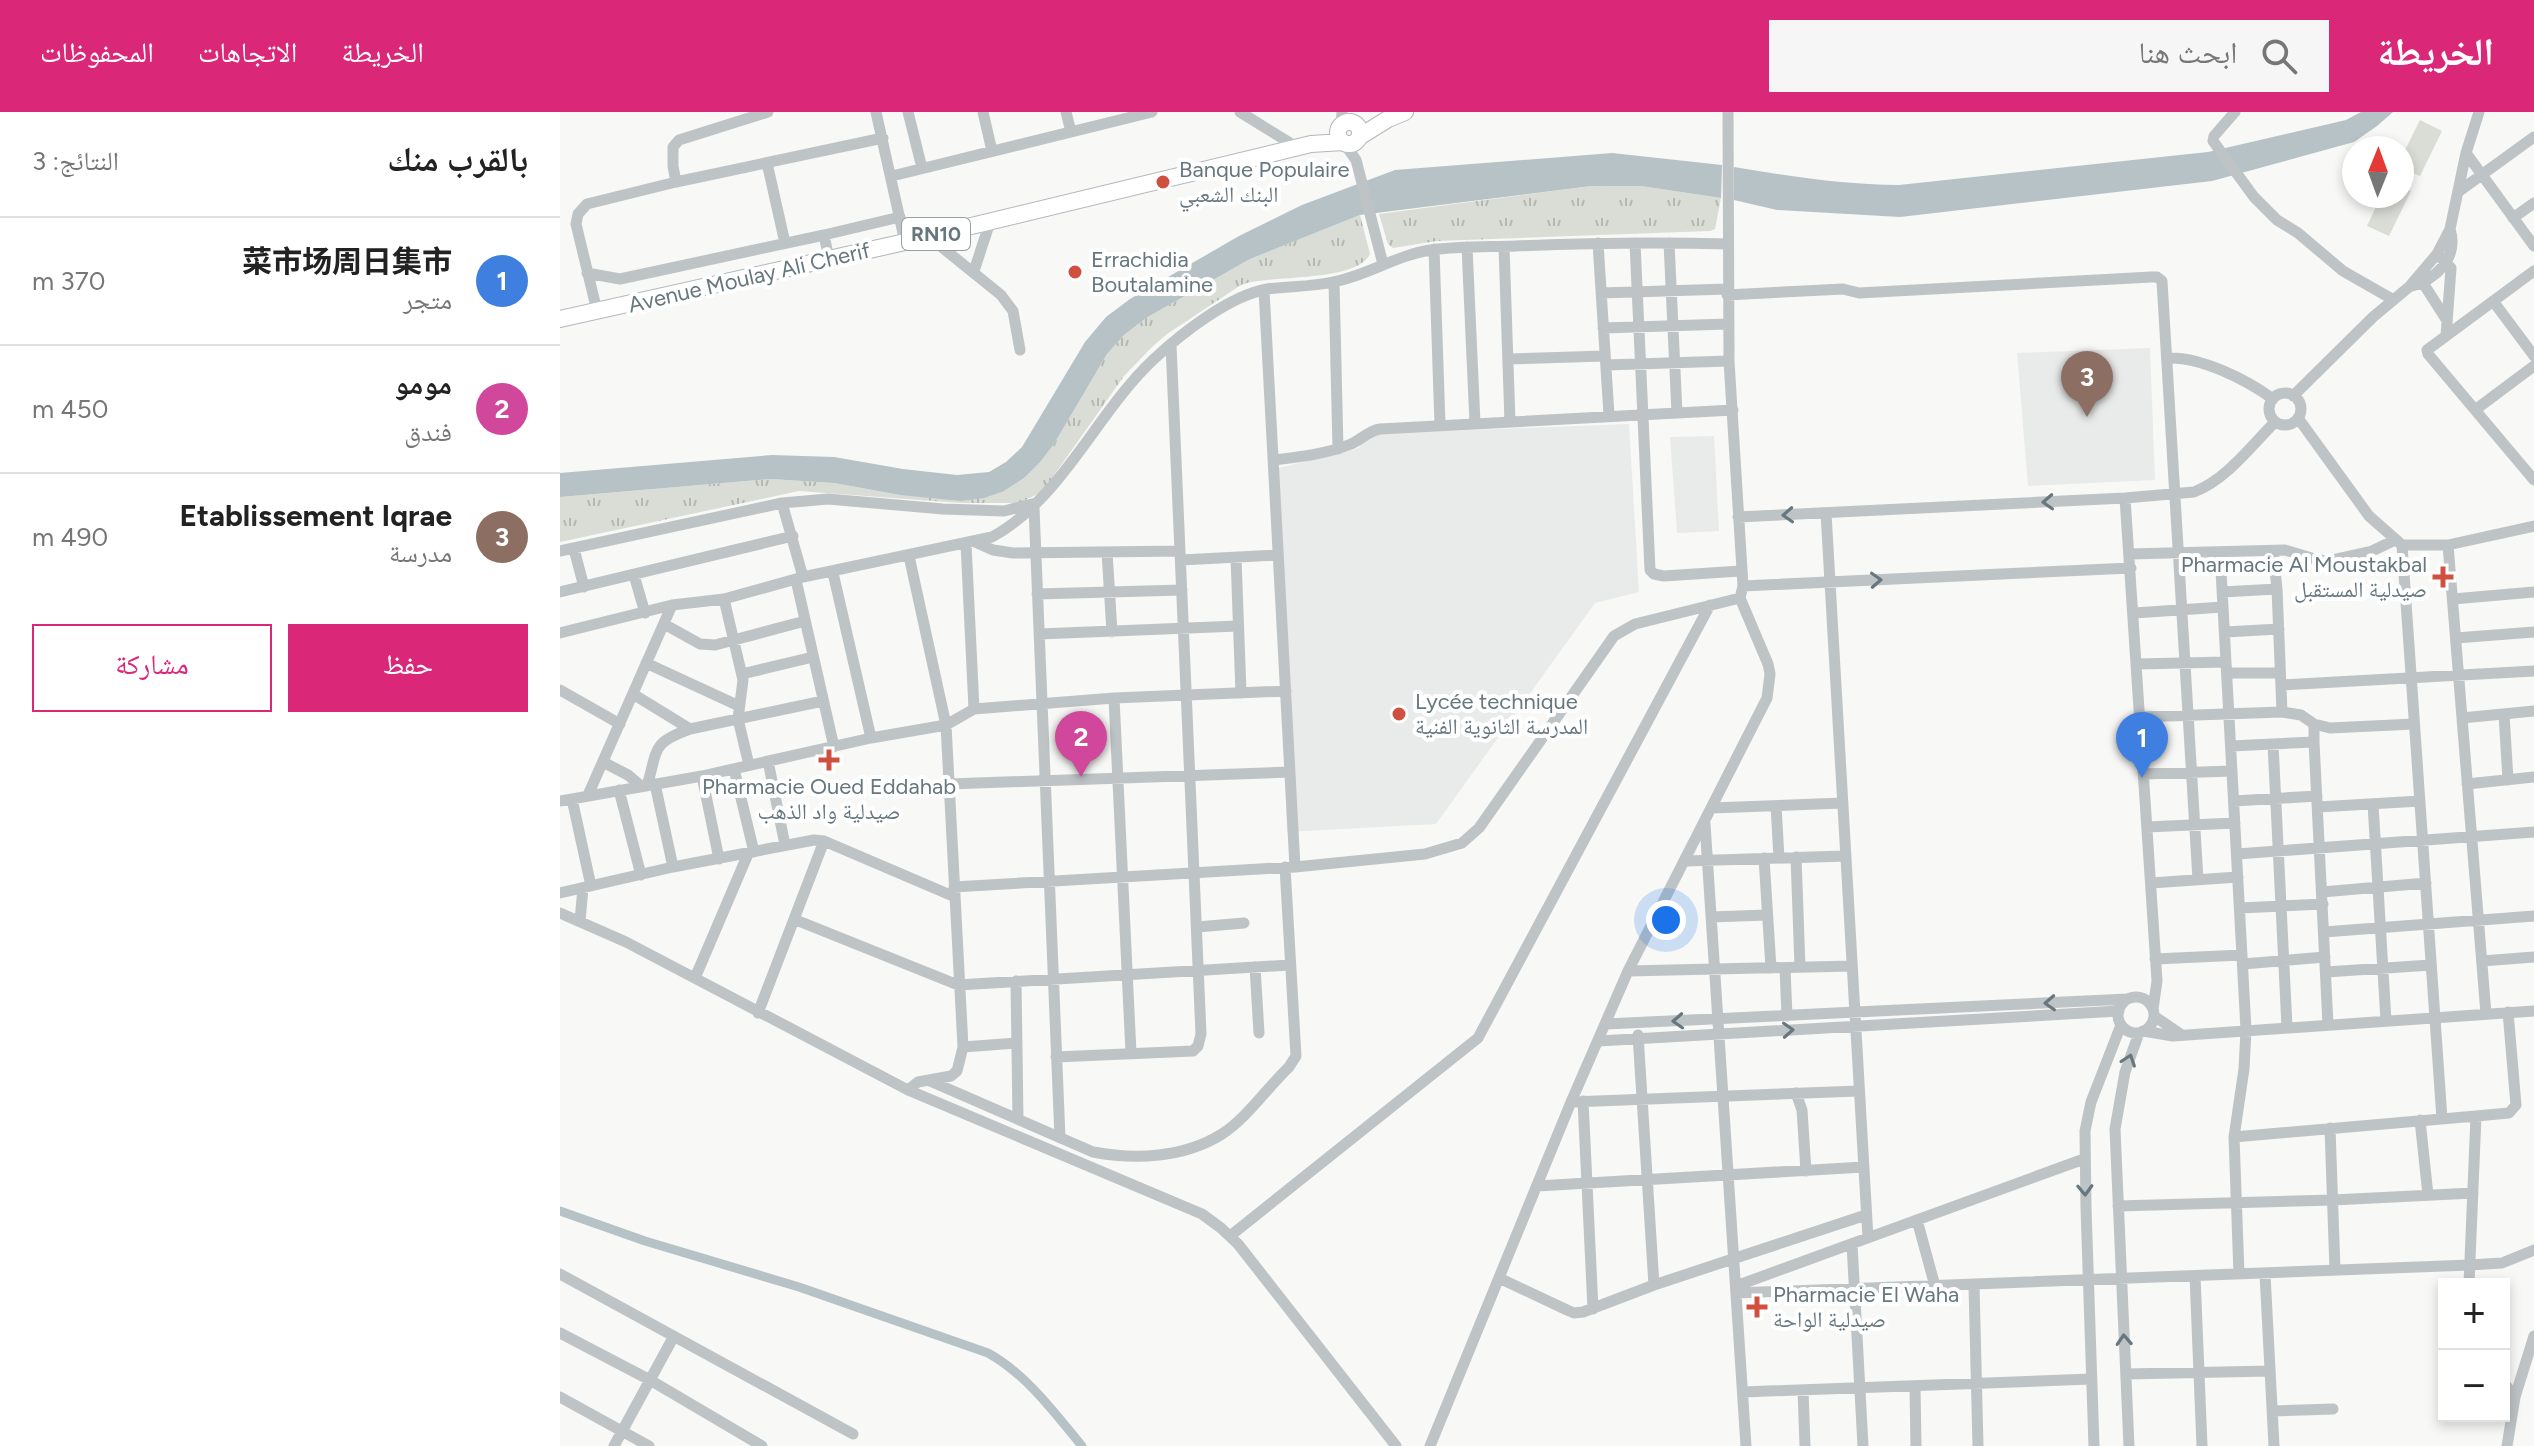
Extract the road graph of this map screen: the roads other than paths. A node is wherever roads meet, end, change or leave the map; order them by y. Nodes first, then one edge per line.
1 (768, 112) edge
2 (876, 112) edge
3 (908, 112) edge
4 (983, 112) edge
5 (1066, 112) edge
6 (1152, 112) edge
7 (1240, 112) edge
8 (1405, 112) edge
9 (1728, 112) edge
10 (2235, 112) edge
11 (2479, 112) edge
12 (1348, 129) edge
13 (1071, 132) junction
14 (2534, 137) edge
15 (883, 138) junction
16 (1305, 146) junction
17 (992, 151) junction
18 (2466, 153) junction
19 (767, 163) junction
20 (922, 168) junction
21 (2481, 174) junction
22 (892, 176) junction
23 (676, 182) junction
24 (2458, 192) junction
25 (2534, 203) edge
26 (900, 217) junction
27 (2513, 218) junction
28 (990, 222) junction
29 (824, 235) junction
30 (928, 236) junction
31 (905, 242) junction
32 (785, 243) junction
33 (1598, 243) junction
34 (1635, 243) junction
35 (1669, 243) junction
36 (1728, 244) junction
37 (2534, 246) edge
38 (1467, 247) junction
39 (1504, 247) junction
40 (1434, 249) junction
41 (2442, 258) junction
42 (829, 259) junction
43 (1383, 264) junction
44 (974, 271) junction
45 (2534, 271) edge
46 (587, 273) junction
47 (1334, 282) junction
48 (2423, 283) junction
49 (2409, 287) junction
50 (1264, 290) junction
51 (1672, 291) junction
52 (1637, 292) junction
53 (1727, 292) junction
54 (1601, 293) junction
55 (2392, 299) junction
56 (2493, 301) junction
57 (597, 311) junction
58 (560, 319) edge
59 (2447, 320) junction
60 (1728, 324) junction
61 (1673, 326) junction
62 (1639, 327) junction
63 (1603, 328) junction
64 (2446, 336) junction
65 (1171, 345) junction
66 (1020, 350) dead end
67 (2534, 356) edge
68 (2167, 358) junction
69 (1508, 359) junction
70 (1606, 360) junction
71 (1729, 361) junction
72 (1675, 362) junction
73 (1641, 363) junction
74 (2534, 366) edge
75 (2293, 396) junction
76 (2273, 399) junction
77 (1733, 410) junction
78 (2475, 410) junction
79 (1677, 413) junction
80 (1643, 414) junction
81 (1609, 415) junction
82 (2298, 418) junction
83 (1510, 422) junction
84 (2275, 422) junction
85 (1475, 423) junction
86 (1440, 424) junction
87 (1338, 449) junction
88 (1273, 460) junction
89 (2534, 480) edge
90 (2174, 494) junction
91 (2125, 498) junction
92 (782, 503) junction
93 (1036, 506) junction
94 (1826, 513) junction
95 (1738, 517) junction
96 (2534, 526) edge
97 (793, 536) junction
98 (2399, 542) junction
99 (970, 543) junction
100 (2448, 545) junction
101 (574, 549) junction
102 (560, 551) edge
103 (2273, 551) junction
104 (1107, 552) junction
105 (2220, 552) junction
106 (2178, 553) junction
107 (1036, 554) junction
108 (2130, 554) junction
109 (1278, 555) junction
110 (909, 556) junction
111 (1180, 556) junction
112 (1236, 558) junction
113 (2131, 568) junction
114 (1740, 571) junction
115 (833, 573) junction
116 (634, 575) junction
117 (800, 579) junction
118 (1830, 582) junction
119 (584, 587) junction
120 (2277, 589) junction
121 (1182, 590) junction
122 (560, 592) edge
123 (1109, 592) junction
124 (1741, 592) junction
125 (2222, 592) junction
126 (2534, 592) edge
127 (1037, 594) junction
128 (724, 599) junction
129 (2453, 599) junction
130 (672, 605) junction
131 (1710, 605) junction
132 (2223, 607) junction
133 (2181, 610) junction
134 (645, 613) junction
135 (2134, 613) junction
136 (805, 621) junction
137 (664, 624) junction
138 (1238, 626) junction
139 (1184, 629) junction
140 (2279, 629) junction
141 (1112, 632) junction
142 (2225, 632) junction
143 (2534, 632) edge
144 (560, 633) edge
145 (1039, 634) junction
146 (2456, 638) junction
147 (735, 639) junction
148 (813, 657) junction
149 (2184, 662) junction
150 (646, 663) junction
151 (2137, 664) junction
152 (2227, 668) junction
153 (2534, 671) edge
154 (742, 674) junction
155 (2459, 675) junction
156 (2411, 678) junction
157 (2280, 679) junction
158 (560, 690) edge
159 (1286, 691) junction
160 (1241, 693) junction
161 (633, 694) junction
162 (1187, 696) junction
163 (1114, 698) junction
164 (823, 701) junction
165 (1042, 703) junction
166 (974, 709) junction
167 (2534, 711) edge
168 (2282, 712) junction
169 (739, 713) junction
170 (2229, 714) junction
171 (2504, 714) junction
172 (2188, 716) junction
173 (2140, 717) junction
174 (2462, 718) junction
175 (620, 724) junction
176 (2314, 724) junction
177 (2414, 724) junction
178 (946, 725) junction
179 (690, 729) junction
180 (871, 738) junction
181 (2314, 742) junction
182 (2273, 744) junction
183 (2231, 746) junction
184 (834, 747) junction
185 (768, 761) junction
186 (603, 762) junction
187 (749, 765) junction
188 (734, 769) junction
189 (2232, 771) junction
190 (1290, 772) junction
191 (2191, 772) junction
192 (2144, 774) junction
193 (1190, 775) junction
194 (702, 776) junction
195 (2534, 777) edge
196 (1117, 778) junction
197 (2508, 780) junction
198 (1045, 781) junction
199 (949, 784) junction
200 (2467, 784) junction
201 (648, 786) junction
202 (619, 790) junction
203 (588, 795) junction
204 (2275, 798) junction
205 (566, 800) edge
206 (2234, 801) junction
207 (2420, 801) junction
208 (2318, 802) junction
209 (1843, 803) junction
210 (2373, 804) junction
211 (1776, 806) junction
212 (1711, 808) junction
213 (1705, 821) junction
214 (2235, 823) junction
215 (2195, 824) junction
216 (2147, 827) junction
217 (2534, 832) edge
218 (2472, 837) junction
219 (2423, 840) junction
220 (824, 841) junction
221 (2376, 844) junction
222 (785, 845) junction
223 (2320, 848) junction
224 (2278, 851) junction
225 (751, 853) junction
226 (2237, 854) junction
227 (1846, 856) junction
228 (1796, 857) junction
229 (1764, 858) junction
230 (1779, 858) junction
231 (719, 859) junction
232 (1708, 860) junction
233 (1686, 861) junction
234 (673, 867) junction
235 (1290, 867) junction
236 (1194, 873) junction
237 (641, 875) junction
238 (1122, 877) junction
239 (2238, 877) junction
240 (2198, 880) junction
241 (1049, 881) junction
242 (2151, 883) junction
243 (2426, 883) junction
244 (587, 887) junction
245 (2379, 887) junction
246 (955, 892) junction
247 (560, 893) edge
248 (2322, 898) junction
249 (2281, 906) junction
250 (2240, 908) junction
251 (560, 913) edge
252 (1767, 915) junction
253 (2534, 916) edge
254 (1711, 917) junction
255 (796, 920) junction
256 (2478, 920) junction
257 (580, 921) junction
258 (1244, 923) dead end
259 (2428, 924) junction
260 (1197, 927) junction
261 (2381, 928) junction
262 (2324, 932) junction
263 (2325, 957) junction
264 (2534, 957) edge
265 (2155, 959) junction
266 (2242, 960) junction
267 (2284, 961) junction
268 (2482, 961) junction
269 (1289, 965) junction
270 (2431, 965) junction
271 (1852, 966) junction
272 (1255, 967) junction
273 (1800, 967) junction
274 (1771, 968) junction
275 (1785, 968) junction
276 (2384, 968) junction
277 (1715, 969) junction
278 (1199, 971) junction
279 (1628, 971) junction
280 (2326, 972) junction
281 (1126, 975) junction
282 (695, 978) junction
283 (1053, 979) junction
284 (1016, 981) junction
285 (2157, 981) junction
286 (958, 985) junction
287 (2128, 999) junction
288 (2143, 999) junction
289 (2119, 1011) junction
290 (2534, 1011) edge
291 (2508, 1012) junction
292 (758, 1013) junction
293 (1855, 1013) junction
294 (2154, 1013) junction
295 (2486, 1014) junction
296 (1787, 1016) junction
297 (2435, 1017) junction
298 (1718, 1019) junction
299 (2386, 1021) junction
300 (1638, 1023) junction
301 (1606, 1024) junction
302 (2121, 1025) junction
303 (2328, 1025) junction
304 (1856, 1026) junction
305 (2287, 1027) junction
306 (2246, 1030) junction
307 (2141, 1032) junction
308 (1259, 1033) dead end
309 (1719, 1034) junction
310 (2182, 1035) junction
311 (1638, 1039) junction
312 (1599, 1041) junction
313 (1017, 1043) junction
314 (963, 1047) junction
315 (1131, 1053) junction
316 (1056, 1057) junction
317 (930, 1081) junction
318 (908, 1090) junction
319 (1859, 1091) junction
320 (1796, 1093) junction
321 (1723, 1096) junction
322 (1641, 1099) junction
323 (1577, 1102) junction
324 (2476, 1116) junction
325 (1018, 1119) junction
326 (2442, 1119) junction
327 (2420, 1120) junction
328 (2330, 1128) junction
329 (2234, 1137) junction
330 (1060, 1138) junction
331 (2084, 1159) junction
332 (1864, 1167) junction
333 (1806, 1171) junction
334 (1728, 1175) junction
335 (1647, 1180) junction
336 (1585, 1184) junction
337 (1537, 1186) junction
338 (2473, 1193) junction
339 (2428, 1195) junction
340 (2333, 1200) junction
341 (2236, 1203) junction
342 (2118, 1206) junction
343 (1866, 1215) junction
344 (1917, 1220) junction
345 (1230, 1236) junction
346 (1868, 1238) junction
347 (1852, 1244) junction
348 (2534, 1250) edge
349 (1734, 1259) junction
350 (2470, 1265) junction
351 (2335, 1270) junction
352 (560, 1274) edge
353 (2239, 1274) junction
354 (2265, 1274) junction
355 (2195, 1276) junction
356 (1499, 1278) junction
357 (2469, 1278) edge
358 (2121, 1279) junction
359 (2088, 1281) junction
360 (1654, 1285) junction
361 (1974, 1285) junction
362 (1935, 1286) junction
363 (1736, 1289) junction
364 (1855, 1289) junction
365 (1593, 1309) junction
366 (560, 1333) edge
367 (674, 1336) junction
368 (2534, 1336) edge
369 (2270, 1371) junction
370 (2198, 1373) junction
371 (2126, 1374) junction
372 (2091, 1379) junction
373 (650, 1380) junction
374 (1977, 1383) junction
375 (1915, 1386) junction
376 (1860, 1388) junction
377 (1803, 1390) junction
378 (2510, 1391) edge
379 (1743, 1392) junction
380 (560, 1397) edge
381 (2515, 1397) junction
382 (2333, 1409) dead end
383 (2273, 1411) junction
384 (622, 1431) junction
385 (853, 1434) dead end
386 (748, 1442) edge
387 (614, 1446) edge
388 (649, 1446) edge
389 (762, 1446) edge
390 (1396, 1446) edge
391 (1430, 1446) edge
392 (1746, 1446) edge
393 (1805, 1446) edge
394 (1863, 1446) edge
395 (1916, 1446) edge
396 (1978, 1446) edge
397 (2094, 1446) edge
398 (2129, 1446) edge
399 (2202, 1446) edge
400 (2274, 1446) edge
401 (2507, 1446) edge

1 - 23 street
2 - 15 street
3 - 20 street
4 - 17 street
5 - 13 street
6 - 13 street
7 - 16 street
8 - 12 main road, RN10
9 - 36 street
10 - 55 street
11 - 18 street
12 - 16 main road, RN10
12 - 43 street
13 - 17 street
14 - 21 street
15 - 19 street
15 - 22 street
16 - 28 main road, Avenue Moulay Ali Cherif / RN10
17 - 20 street
18 - 21 street
18 - 24 street
19 - 23 street
19 - 32 street
20 - 22 street
21 - 24 street
21 - 27 street
22 - 26 street
23 - 46 street
24 - 41 street
25 - 27 street
26 - 29 street
26 - 31 street
27 - 37 street
28 - 30 main road, Avenue Moulay Ali Cherif / RN10
28 - 44 street
29 - 32 street
29 - 42 street
30 - 31 main road, Avenue Moulay Ali Cherif / RN10
30 - 44 street
31 - 42 main road, Avenue Moulay Ali Cherif / RN10
32 - 46 street
33 - 34 street
33 - 39 street
33 - 54 street
34 - 35 street
34 - 52 street
35 - 36 street
35 - 51 street
36 - 53 street
38 - 39 street
38 - 40 street
38 - 85 street
39 - 69 street
40 - 43 street
40 - 86 street
41 - 48 street
41 - 49 street
41 - 59 street
42 - 57 main road, Avenue Moulay Ali Cherif / RN10
43 - 47 street
44 - 66 street
45 - 56 street
46 - 57 street
47 - 50 street
47 - 87 street
48 - 49 street
48 - 59 street
49 - 55 street
50 - 65 street
50 - 88 street
51 - 52 street
51 - 53 street
51 - 61 street
52 - 54 street
52 - 62 street
53 - 60 street
53 - 68 street
54 - 63 street
55 - 75 street
56 - 64 street
56 - 67 street
57 - 58 main road, Avenue Moulay Ali Cherif / RN10
59 - 64 street
60 - 61 street
60 - 71 street
61 - 62 street
61 - 72 street
62 - 63 street
62 - 73 street
63 - 70 street
64 - 78 street
65 - 93 street
65 - 111 street
68 - 76 street
68 - 90 street
69 - 70 street
69 - 83 street
70 - 73 street
70 - 81 street
71 - 72 street
71 - 77 street
72 - 73 street
72 - 79 street
73 - 80 street
74 - 78 street
75 - 76 street
75 - 82 street
76 - 84 street
77 - 79 street
77 - 95 street
78 - 89 street
79 - 80 street
80 - 81 street
80 - 114 street
81 - 83 street
82 - 84 street
82 - 98 street
83 - 85 street
84 - 90 street
85 - 86 street
86 - 87 street
87 - 88 street
88 - 109 street
90 - 91 street
90 - 106 street
91 -> 94 street
91 - 108 street
92 - 93 street
92 - 97 street
92 - 101 street
93 - 99 street
93 - 107 street
94 -> 95 street
94 - 118 street
95 - 114 street
96 - 100 street
97 - 116 street
97 - 117 street
98 - 100 street
98 - 103 street
98 - 156 street
99 - 107 street
99 - 110 street
99 - 166 street
100 - 129 street
101 - 102 street
101 - 119 street
103 - 105 street
103 - 120 street
104 - 107 street
104 - 111 street
104 - 123 street
105 - 106 street
105 - 125 street
106 - 108 street
106 - 133 street
107 - 127 street
108 - 113 street
109 - 112 street
109 - 159 street
110 - 115 street
110 - 178 street
111 - 112 street
111 - 121 street
112 - 138 street
118 -> 113 street
113 - 135 street
114 - 124 street
115 - 117 street
115 - 180 street
116 - 119 street
116 - 134 street
117 - 128 street
117 - 136 street
118 - 124 street
118 - 209 street
119 - 122 street
120 - 125 street
120 - 140 street
121 - 123 street
121 - 139 street
123 - 127 street
123 - 141 street
124 - 131 street
124 - 212 street
125 - 132 street
126 - 129 street
127 - 145 street
128 - 130 street
128 - 147 street
129 - 146 street
130 - 134 street
130 - 137 street
131 - 235 street
131 - 345 street
132 - 133 street
132 - 142 street
133 - 135 street
133 - 149 street
134 - 144 street
135 - 151 street
136 - 147 street
136 - 148 street
137 - 147 street
137 - 150 street
138 - 139 street
138 - 160 street
139 - 141 street
139 - 162 street
140 - 142 street
140 - 157 street
141 - 145 street
142 - 152 street
143 - 146 street
145 - 165 street
146 - 155 street
147 - 154 street
148 - 154 street
148 - 164 street
149 - 151 street
149 - 152 street
149 - 172 street
150 - 161 street
150 - 169 street
151 - 173 street
152 - 157 street
152 - 170 street
153 - 155 street
154 - 169 street
155 - 156 street
155 - 174 street
156 - 157 street
156 - 177 street
157 - 168 street
158 - 175 street
159 - 160 street
159 - 190 street
160 - 162 street
161 - 175 street
161 - 179 street
162 - 163 street
162 - 193 street
163 - 165 street
163 - 196 street
164 - 169 street
164 - 184 street
165 - 166 street
165 - 198 street
166 - 178 street
167 - 171 street
168 - 170 street
168 - 176 street
169 - 179 street
169 - 187 street
170 - 172 street
170 - 183 street
171 - 174 street
171 - 197 street
172 - 173 street
172 - 191 street
173 - 192 street
174 - 200 street
175 - 186 street
176 - 177 street
176 - 181 street
177 - 207 street
178 - 180 street
178 - 199 street
179 - 201 street
180 - 184 street
181 - 182 street
181 - 208 street
182 - 183 street
182 - 204 street
183 - 189 street
184 - 185 street
185 - 187 street
185 - 222 street
186 - 201 street
186 - 203 street
187 - 188 street
188 - 194 street
188 - 225 street
189 - 191 street
189 - 206 street
190 - 193 street
190 - 235 street
191 - 192 street
191 - 215 street
192 - 216 street
193 - 196 street
193 - 236 street
194 - 201 street
194 - 231 street
195 - 197 street
196 - 198 street
196 - 238 street
197 - 200 street
198 - 199 street
198 - 241 street
199 - 246 street
200 - 218 street
201 - 202 street
201 - 234 street
202 - 203 street
202 - 237 street
203 - 205 street
204 - 206 street
204 - 208 street
204 - 224 street
205 - 244 street
206 - 214 street
207 - 210 street
207 - 219 street
208 - 210 street
208 - 223 street
209 - 211 street
209 - 227 street
210 - 221 street
211 - 212 street
211 - 230 street
212 - 213 street
213 - 232 street
213 - 233 street
214 - 215 street
214 - 226 street
215 - 216 street
215 - 240 street
216 - 242 street
217 - 218 street
218 - 219 street
218 - 256 street
219 - 221 street
219 - 243 street
220 - 222 street
220 - 246 street
220 - 255 street
221 - 223 street
221 - 245 street
222 - 225 street
223 - 224 street
223 - 248 street
224 - 226 street
224 - 249 street
225 - 231 street
225 - 282 street
226 - 239 street
227 - 228 street
227 - 271 street
228 - 230 street
228 - 273 street
229 - 230 street
229 - 232 street
229 - 252 street
231 - 234 street
232 - 233 street
232 - 254 street
233 - 279 street
234 - 237 street
235 - 236 street
235 - 269 street
236 - 238 street
236 - 260 street
237 - 244 street
238 - 241 street
238 - 281 street
239 - 240 street
239 - 250 street
240 - 242 street
241 - 246 street
241 - 283 street
242 - 265 street
243 - 245 street
243 - 259 street
244 - 247 street
244 - 257 street
245 - 248 street
245 - 261 street
246 - 286 street
248 - 249 street
248 - 262 street
249 - 250 street
249 - 267 street
250 - 266 street
251 - 257 street
252 - 254 street
252 - 274 street
253 - 256 street
254 - 277 street
255 - 286 street
255 - 292 street
256 - 259 street
256 - 268 street
257 - 282 street
258 - 260 street
259 - 261 street
259 - 270 street
260 - 278 street
261 - 262 street
261 - 276 street
262 - 263 street
263 - 267 street
263 - 280 street
264 - 268 street
265 - 266 street
265 - 285 street
266 - 267 street
266 - 306 street
267 - 305 street
268 - 295 street
269 - 272 street
269 - 330 street
270 - 276 street
270 - 297 street
271 - 273 street
271 - 293 street
272 - 278 street
272 - 308 street
273 - 275 street
274 - 275 street
274 - 277 street
275 - 296 street
276 - 280 street
276 - 299 street
277 - 279 street
277 - 298 street
278 - 281 street
278 - 315 street
279 - 301 street
280 - 303 street
281 - 283 street
281 - 315 street
282 - 292 street
283 - 284 street
283 - 316 street
284 - 286 street
284 - 313 street
285 - 288 street
285 - 294 street
286 - 314 street
287 - 288 street
287 - 289 street
287 -> 293 street
288 - 294 street
289 - 302 street
289 - 304 street
290 - 291 street
291 - 295 street
291 - 324 street
292 - 318 street
293 - 296 street
293 - 304 street
294 - 307 street
294 - 310 street
295 - 297 street
296 - 298 street
297 - 299 street
297 - 326 street
298 -> 300 street
298 - 309 street
299 - 303 street
300 - 301 street
300 - 311 street
301 - 312 street
302 - 307 street
302 - 331 street
303 - 305 street
309 -> 304 street
304 - 319 street
305 - 306 street
306 - 310 street
306 - 329 street
307 - 310 street
342 -> 307 street
309 - 311 street
309 - 321 street
311 - 312 street
311 - 322 street
312 - 323 street
313 - 314 street
313 - 325 street
314 - 317 street
315 - 316 street
316 - 330 street
317 - 318 street
317 - 325 street
318 - 345 street
319 - 320 street
319 - 332 street
320 - 321 street
320 - 333 street
321 - 322 street
321 - 334 street
322 - 323 street
322 - 335 street
323 - 336 street
323 - 337 street
324 - 326 street
324 - 338 street
325 - 330 street
326 - 327 street
327 - 328 street
327 - 339 street
328 - 329 street
328 - 340 street
329 - 341 street
331 - 344 street
331 -> 359 street
332 - 333 street
332 - 343 street
333 - 334 street
334 - 335 street
334 - 349 street
335 - 336 street
335 - 360 street
336 - 337 street
336 - 365 street
337 - 356 street
338 - 339 street
338 - 350 street
339 - 340 street
340 - 341 street
340 - 351 street
341 - 342 street
341 - 353 street
342 - 358 street
343 - 346 street
343 - 349 street
344 - 346 street
344 - 362 street
345 - 390 street
346 - 347 street
347 - 363 street
347 - 364 street
348 - 350 street
349 - 360 street
349 - 363 street
350 - 351 street
350 - 357 street
351 - 354 street
352 - 367 street
353 - 354 street
353 - 355 street
354 - 369 street
355 - 358 street
355 - 370 street
356 - 365 street
356 - 391 street
358 - 359 street
371 -> 358 street
359 - 361 street
359 - 372 street
360 - 365 street
361 - 362 street
361 - 374 street
362 - 364 street
363 - 364 street
363 - 379 street
364 - 376 street
366 - 373 street
367 - 373 street
367 - 385 street
368 - 381 street
369 - 370 street
369 - 383 street
370 - 371 street
370 - 399 street
371 - 398 street
372 - 374 street
372 - 397 street
373 - 384 street
373 - 386 street
374 - 375 street
374 - 396 street
375 - 376 street
375 - 395 street
376 - 377 street
376 - 394 street
377 - 379 street
377 - 393 street
378 - 381 street
379 - 392 street
380 - 384 street
381 - 401 street
382 - 383 street
383 - 400 street
384 - 387 street
384 - 388 street
386 - 389 street

